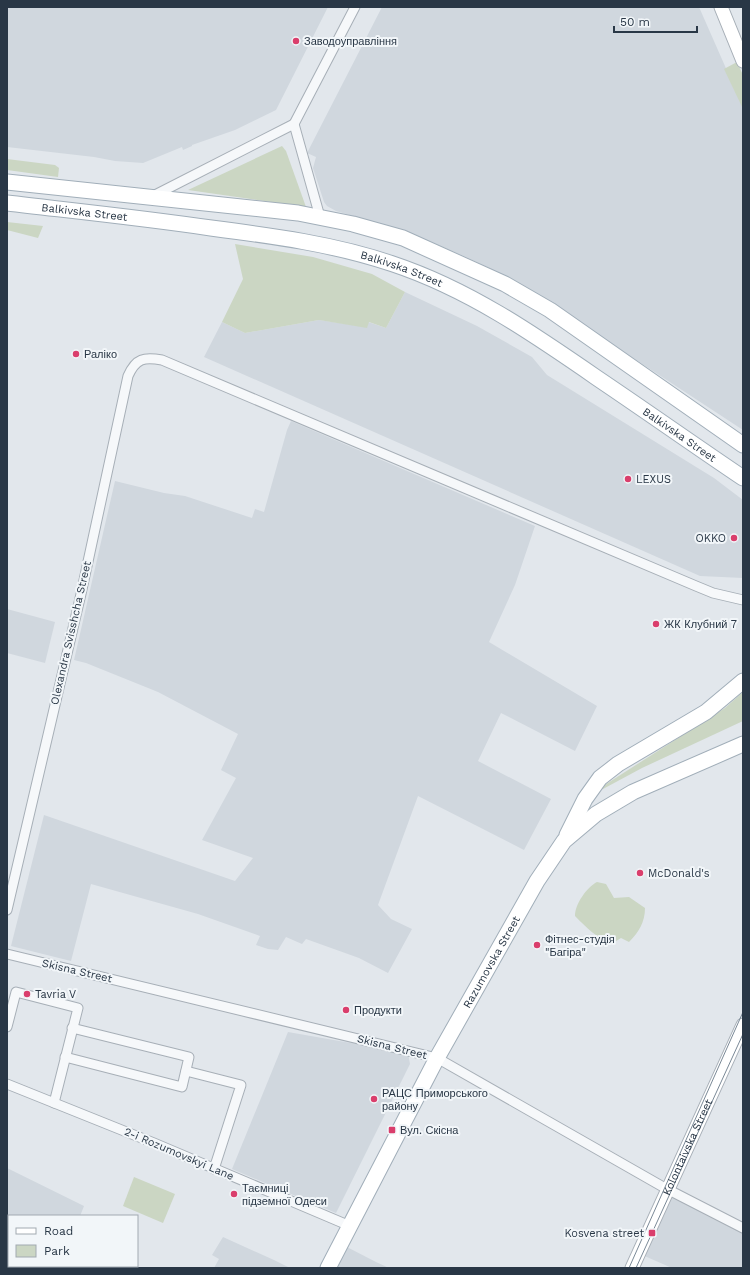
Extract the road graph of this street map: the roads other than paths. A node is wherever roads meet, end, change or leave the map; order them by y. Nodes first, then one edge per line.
1 (355, 7) edge
2 (721, 7) edge
3 (741, 53) edge
4 (294, 124) junction
5 (7, 182) edge
6 (150, 198) junction
7 (7, 203) edge
8 (320, 217) junction
9 (743, 445) edge
10 (743, 478) edge
11 (743, 600) edge
12 (743, 681) edge
13 (743, 744) edge
14 (564, 841) junction
15 (7, 910) edge
16 (7, 954) edge
17 (743, 1026) edge
18 (7, 1027) edge
19 (72, 1028) junction
20 (65, 1057) junction
21 (437, 1058) junction
22 (186, 1071) junction
23 (7, 1084) edge
24 (54, 1103) junction
25 (214, 1169) junction
26 (668, 1189) junction
27 (350, 1226) junction
28 (743, 1228) edge
29 (328, 1268) edge
30 (632, 1268) edge

1 - 4 street
2 - 3 main road
4 - 6 street
4 - 8 street
5 - 6 main road, Balkivska Street
6 - 8 main road, Balkivska Street
7 - 10 main road, Balkivska Street
8 - 9 main road, Balkivska Street
11 - 15 street, Olexandra Svisshcha Street
12 - 14 main road
13 - 14 main road, Razumovska Street
14 - 21 main road, Razumovska Street
16 - 21 street, Skisna Street
17 - 26 main road, Kolontaivska Street
18 - 19 street
19 - 20 street
19 - 22 street
20 - 22 street
20 - 24 street
21 - 26 street, Skisna Street
21 - 27 main road, Razumovska Street
22 - 25 street
23 - 24 street, 2-i Rozumovskyi Lane
24 - 25 street, 2-i Rozumovskyi Lane
25 - 27 street, 2-i Rozumovskyi Lane
26 - 28 street, Skisna Street
26 - 30 main road, Kolontaivska Street
27 - 29 main road, Razumovska Street

